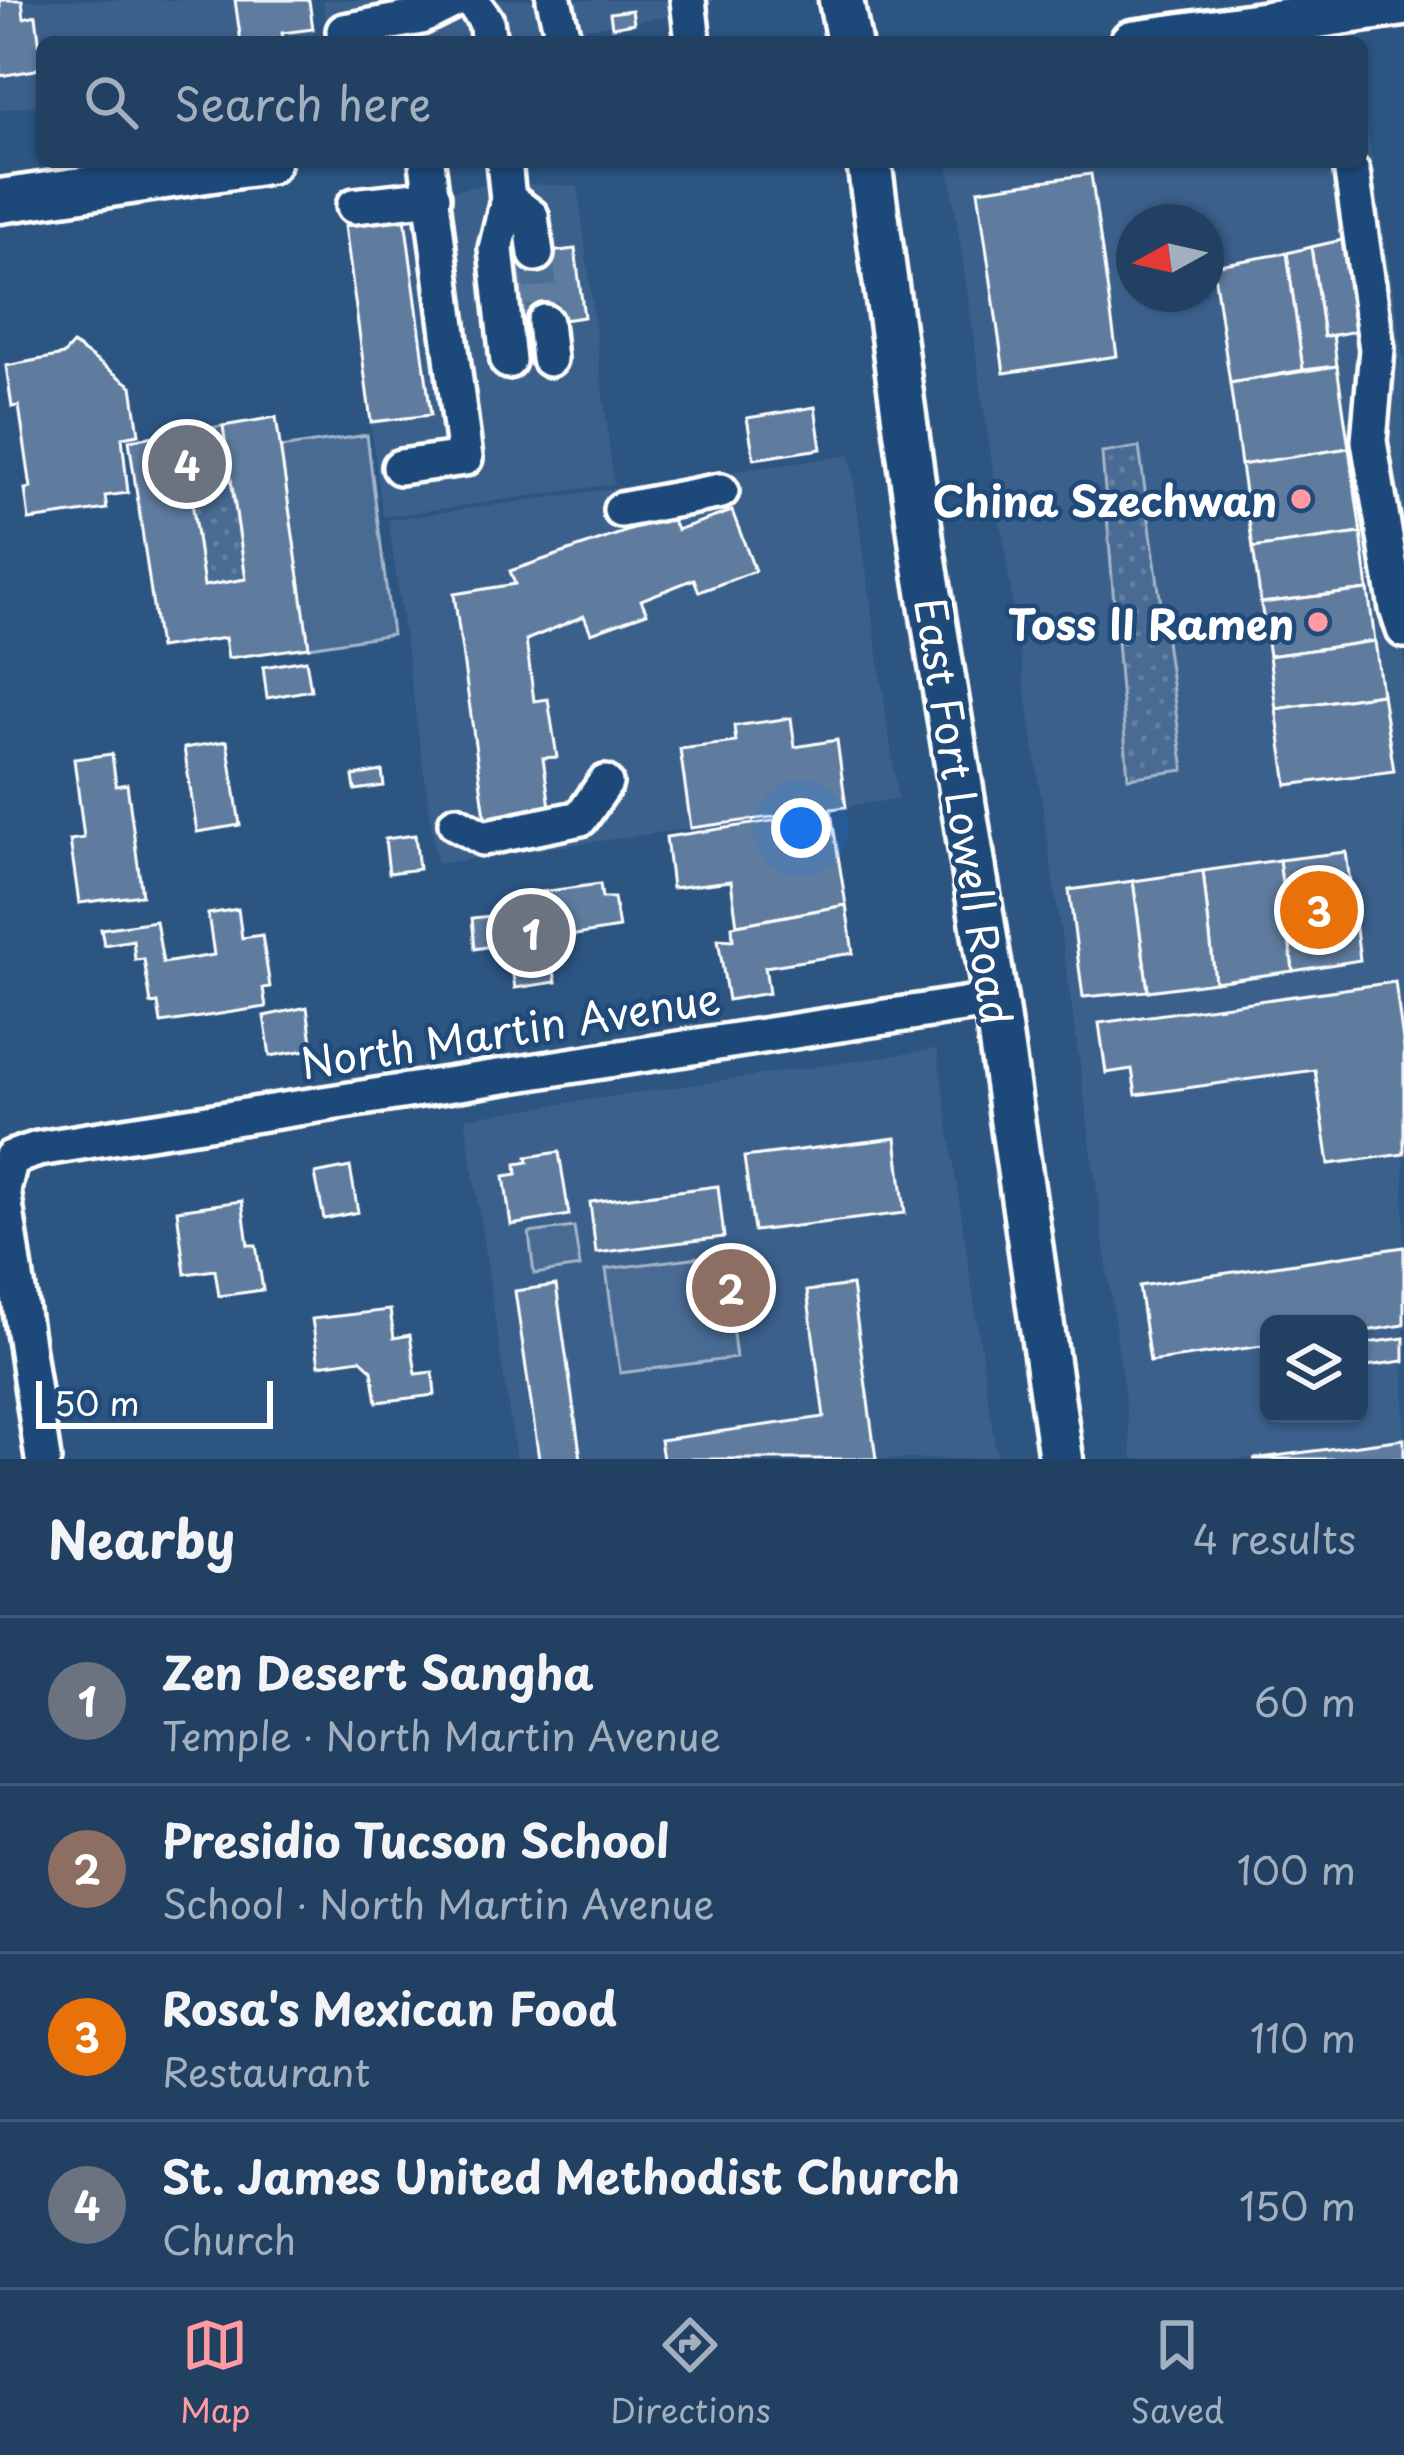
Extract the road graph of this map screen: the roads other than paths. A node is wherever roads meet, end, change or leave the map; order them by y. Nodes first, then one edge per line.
1 (454, 0) edge
2 (471, 0) edge
3 (554, 0) edge
4 (688, 0) edge
5 (841, 0) edge
6 (1404, 4) edge
7 (1273, 12) edge
8 (344, 24) edge
9 (488, 36) edge
10 (563, 36) edge
11 (692, 36) edge
12 (848, 36) edge
13 (1160, 36) edge
14 (227, 168) edge
15 (428, 168) edge
16 (505, 168) edge
17 (870, 168) edge
18 (1352, 172) dead end
19 (433, 197) junction
20 (508, 199) junction
21 (0, 201) edge
22 (354, 206) dead end
23 (536, 254) tunnel mouth
24 (545, 322) tunnel mouth
25 (549, 359) dead end
26 (508, 361) dead end
27 (400, 467) dead end
28 (721, 491) dead end
29 (621, 510) dead end
30 (1404, 630) edge
31 (605, 783) dead end
32 (456, 823) dead end
33 (995, 1000) junction
34 (43, 1459) edge
35 (1061, 1459) edge

1 - 8 street
2 - 9 street
3 - 10 street
4 - 11 street
5 - 12 main road
6 - 7 main road
7 - 13 main road
14 - 21 main road
15 - 19 street
16 - 20 street
17 - 33 main road, East Fort Lowell Road
18 - 30 street
19 - 22 street
19 - 27 street
20 - 23 street
20 - 26 street
24 - 25 street
28 - 29 street
31 - 32 street
33 - 34 street, North Martin Avenue
33 - 35 main road, East Fort Lowell Road

